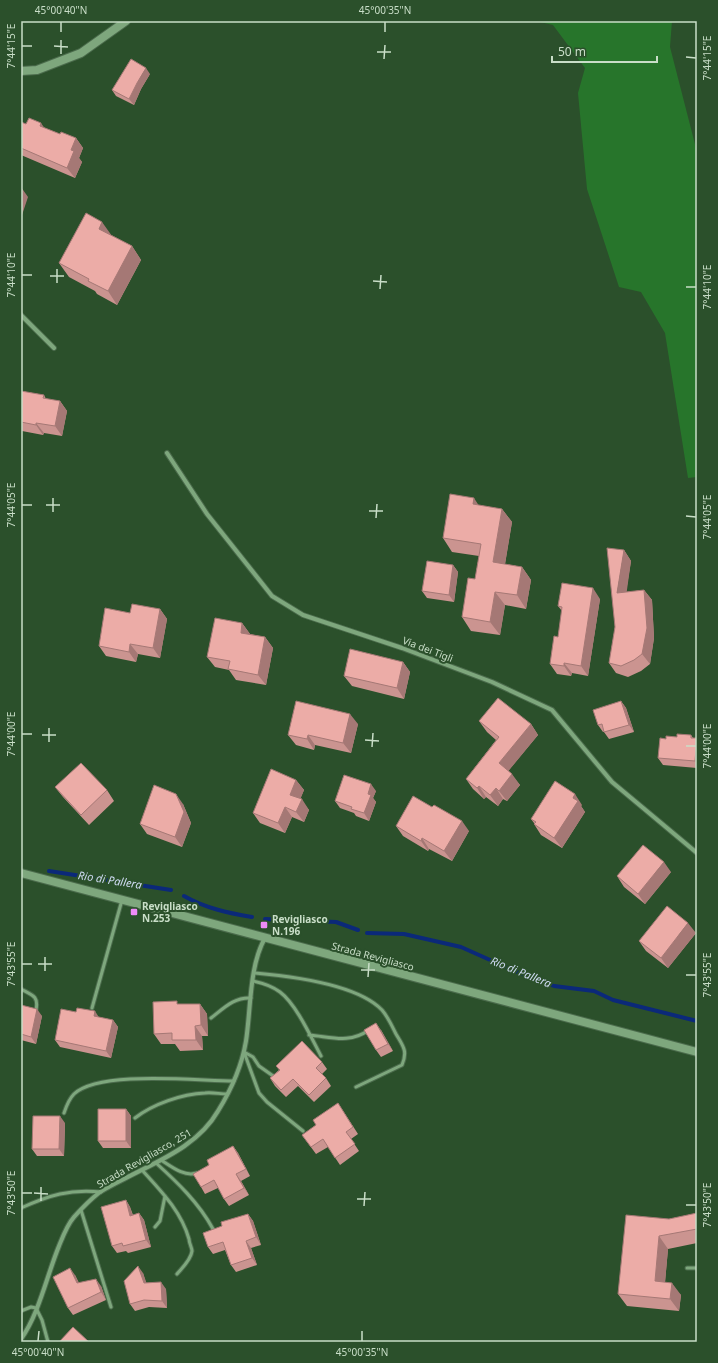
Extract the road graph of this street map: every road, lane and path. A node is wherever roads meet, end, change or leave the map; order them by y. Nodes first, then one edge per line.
1 (126, 21) edge
2 (21, 71) edge
3 (21, 315) edge
4 (54, 348) dead end
5 (167, 454) dead end
6 (697, 853) edge
7 (21, 873) edge
8 (122, 900) junction
9 (265, 938) junction
10 (254, 973) junction
11 (253, 981) junction
12 (21, 989) edge
13 (251, 998) junction
14 (92, 1008) dead end
15 (36, 1010) edge
16 (211, 1018) dead end
17 (372, 1028) edge
18 (309, 1035) junction
19 (244, 1052) junction
20 (697, 1052) edge
21 (321, 1056) dead end
22 (278, 1079) edge
23 (234, 1081) junction
24 (356, 1087) dead end
25 (227, 1094) junction
26 (64, 1113) dead end
27 (135, 1118) dead end
28 (304, 1131) dead end
29 (161, 1160) junction
30 (156, 1163) junction
31 (142, 1170) junction
32 (199, 1172) edge
33 (101, 1192) junction
34 (165, 1196) junction
35 (21, 1208) edge
36 (81, 1210) junction
37 (155, 1227) dead end
38 (214, 1229) edge
39 (687, 1268) dead end
40 (697, 1268) edge
41 (177, 1274) dead end
42 (111, 1307) dead end
43 (36, 1308) junction
44 (21, 1311) edge
45 (21, 1338) edge
46 (48, 1342) edge

1 - 2 street
3 - 4 street
5 - 6 street, Via dei Tigli
7 - 8 street, Strada Revigliasco
8 - 9 street, Strada Revigliasco
8 - 14 lane
9 - 10 street, Strada Revigliasco, 251
9 - 20 street, Strada Revigliasco
10 - 11 street, Strada Revigliasco, 251
10 - 24 lane
11 - 13 street, Strada Revigliasco, 251
11 - 18 lane
12 - 15 lane
13 - 16 lane
13 - 19 street, Strada Revigliasco, 251
17 - 18 lane
18 - 21 lane
19 - 22 lane
19 - 23 street, Strada Revigliasco, 251
19 - 28 lane
23 - 25 street, Strada Revigliasco, 251
23 - 26 lane
25 - 27 lane
25 - 29 street, Strada Revigliasco, 251
29 - 30 street, Strada Revigliasco, 251
29 - 32 lane
30 - 31 street, Strada Revigliasco, 251
30 - 38 lane
31 - 33 street, Strada Revigliasco, 251
31 - 34 lane
33 - 35 lane
33 - 36 street, Strada Revigliasco, 251
34 - 37 lane
34 - 41 lane
36 - 42 lane
36 - 43 street, Strada Revigliasco, 251
39 - 40 lane
43 - 44 lane
43 - 45 street, Strada Revigliasco, 251
43 - 46 lane

